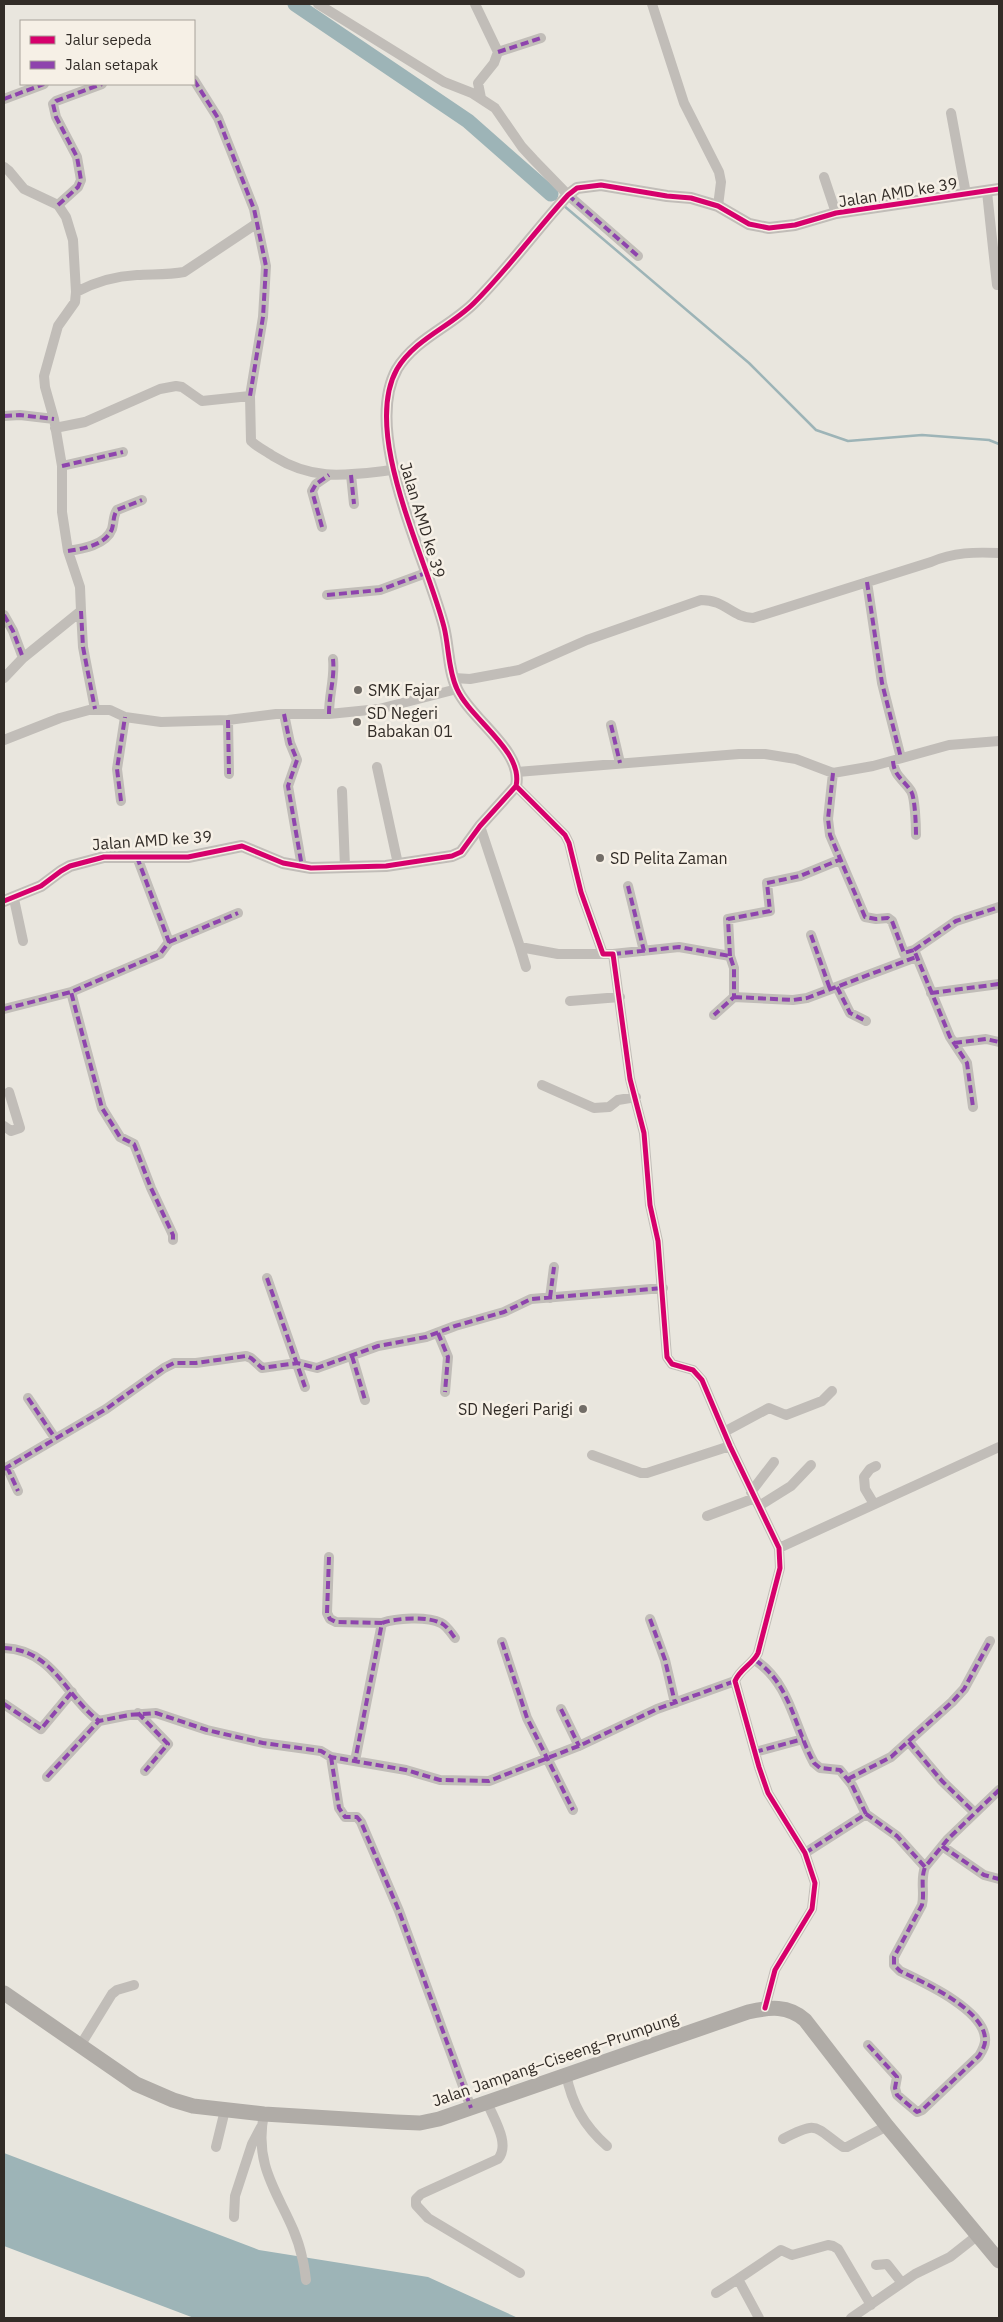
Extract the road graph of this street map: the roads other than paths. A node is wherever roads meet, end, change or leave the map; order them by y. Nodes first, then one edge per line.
1 (318, 4) edge
2 (475, 4) edge
3 (652, 4) edge
4 (540, 38) dead end
5 (498, 52) junction
6 (195, 82) edge
7 (41, 85) edge
8 (99, 85) edge
9 (480, 98) junction
10 (4, 99) edge
11 (952, 112) dead end
12 (4, 167) edge
13 (824, 177) dead end
14 (993, 190) edge
15 (966, 194) junction
16 (568, 195) junction
17 (58, 205) junction
18 (718, 206) junction
19 (836, 213) junction
20 (256, 224) junction
21 (638, 256) dead end
22 (997, 285) dead end
23 (76, 292) junction
24 (250, 396) junction
25 (4, 416) edge
26 (55, 423) junction
27 (124, 452) dead end
28 (62, 466) junction
29 (393, 470) junction
30 (329, 475) junction
31 (351, 475) junction
32 (142, 500) dead end
33 (354, 504) dead end
34 (322, 527) dead end
35 (68, 551) junction
36 (999, 553) edge
37 (426, 574) junction
38 (867, 582) junction
39 (327, 595) dead end
40 (80, 611) junction
41 (4, 615) edge
42 (23, 658) junction
43 (333, 659) dead end
44 (4, 678) edge
45 (456, 684) junction
46 (96, 709) junction
47 (284, 714) junction
48 (329, 714) junction
49 (125, 717) junction
50 (228, 720) junction
51 (611, 725) dead end
52 (4, 740) edge
53 (999, 741) edge
54 (897, 759) junction
55 (620, 763) junction
56 (377, 767) dead end
57 (516, 772) junction
58 (833, 772) junction
59 (229, 774) dead end
60 (516, 786) junction
61 (342, 791) dead end
62 (121, 801) dead end
63 (480, 826) junction
64 (916, 834) dead end
65 (137, 857) junction
66 (839, 860) junction
67 (398, 864) junction
68 (302, 867) junction
69 (344, 867) junction
70 (628, 886) dead end
71 (9, 900) edge
72 (999, 907) edge
73 (238, 914) dead end
74 (811, 935) dead end
75 (23, 941) dead end
76 (169, 942) junction
77 (520, 947) junction
78 (644, 951) junction
79 (608, 954) junction
80 (915, 954) junction
81 (730, 956) junction
82 (526, 967) dead end
83 (999, 984) edge
84 (833, 988) junction
85 (71, 992) junction
86 (932, 993) junction
87 (620, 997) junction
88 (734, 997) junction
89 (570, 1001) dead end
90 (4, 1009) edge
91 (714, 1015) dead end
92 (866, 1021) dead end
93 (999, 1042) edge
94 (954, 1043) junction
95 (542, 1085) dead end
96 (8, 1092) dead end
97 (636, 1097) junction
98 (973, 1107) dead end
99 (4, 1126) edge
100 (172, 1240) dead end
101 (554, 1268) dead end
102 (267, 1278) dead end
103 (663, 1288) junction
104 (550, 1298) junction
105 (438, 1333) junction
106 (352, 1356) junction
107 (297, 1363) junction
108 (305, 1387) dead end
109 (832, 1391) dead end
110 (445, 1392) dead end
111 (28, 1398) dead end
112 (365, 1400) dead end
113 (724, 1432) junction
114 (55, 1438) junction
115 (730, 1446) junction
116 (999, 1447) edge
117 (592, 1456) dead end
118 (774, 1462) dead end
119 (811, 1465) dead end
120 (876, 1466) dead end
121 (5, 1468) edge
122 (18, 1491) dead end
123 (755, 1498) junction
124 (874, 1504) junction
125 (707, 1516) dead end
126 (779, 1548) junction
127 (329, 1556) dead end
128 (650, 1619) dead end
129 (382, 1623) junction
130 (455, 1638) dead end
131 (990, 1641) dead end
132 (502, 1642) dead end
133 (4, 1648) edge
134 (755, 1660) junction
135 (735, 1681) junction
136 (72, 1692) junction
137 (675, 1703) junction
138 (4, 1704) edge
139 (561, 1708) dead end
140 (138, 1713) junction
141 (99, 1721) junction
142 (803, 1739) junction
143 (909, 1742) junction
144 (579, 1746) junction
145 (754, 1752) junction
146 (331, 1757) junction
147 (547, 1760) junction
148 (354, 1761) junction
149 (145, 1771) dead end
150 (47, 1777) dead end
151 (848, 1779) junction
152 (999, 1790) edge
153 (573, 1810) dead end
154 (974, 1812) junction
155 (866, 1814) junction
156 (942, 1846) junction
157 (805, 1854) junction
158 (925, 1867) junction
159 (999, 1879) edge
160 (134, 1986) dead end
161 (4, 1992) edge
162 (766, 2008) junction
163 (868, 2045) dead end
164 (80, 2046) junction
165 (566, 2074) junction
166 (487, 2102) junction
167 (471, 2108) junction
168 (225, 2110) junction
169 (262, 2121) junction
170 (887, 2126) junction
171 (783, 2139) dead end
172 (607, 2146) dead end
173 (216, 2147) dead end
174 (234, 2217) dead end
175 (978, 2235) junction
176 (999, 2261) edge
177 (876, 2265) dead end
178 (520, 2273) dead end
179 (738, 2279) junction
180 (306, 2280) dead end
181 (902, 2283) junction
182 (716, 2293) dead end
183 (871, 2305) junction
184 (758, 2318) edge
185 (851, 2318) edge

1 - 9 street
2 - 5 street
3 - 18 street
4 - 5 street
5 - 9 street
6 - 20 street
7 - 10 street
8 - 17 street
9 - 16 street
11 - 15 street
12 - 17 street
13 - 19 street
14 - 15 street, Jalan AMD ke 39
14 - 22 street
15 - 19 street, Jalan AMD ke 39
16 - 18 street, Jalan AMD ke 39
16 - 21 street
16 - 29 street, Jalan AMD ke 39
17 - 23 street
18 - 19 street, Jalan AMD ke 39
20 - 23 street
20 - 24 street
23 - 26 street
24 - 26 street
24 - 30 street
25 - 26 street
26 - 28 street
27 - 28 street
28 - 35 street
29 - 31 street
29 - 37 street, Jalan AMD ke 39
30 - 31 street
30 - 34 street
31 - 33 street
32 - 35 street
35 - 40 street
36 - 38 street
37 - 39 street
37 - 45 street, Jalan AMD ke 39
38 - 45 street
38 - 54 street
40 - 42 street
40 - 46 street
41 - 42 street
42 - 44 street
43 - 48 street
45 - 48 street
45 - 57 street, Jalan AMD ke 39
46 - 49 street
46 - 52 street
47 - 48 street
47 - 50 street
47 - 68 street
49 - 50 street
49 - 62 street
50 - 59 street
51 - 55 street
53 - 54 street
54 - 58 street
54 - 64 street
55 - 57 street
55 - 58 street
56 - 67 street
57 - 60 street, Jalan AMD ke 39
58 - 66 street
60 - 63 street, Jalan AMD ke 39
60 - 79 street
61 - 69 street
63 - 67 street, Jalan AMD ke 39
63 - 77 street
65 - 68 street, Jalan AMD ke 39
65 - 71 street, Jalan AMD ke 39
65 - 76 street
66 - 80 street
66 - 81 street
67 - 69 street, Jalan AMD ke 39
68 - 69 street, Jalan AMD ke 39
70 - 78 street
71 - 75 street
72 - 80 street
73 - 76 street
74 - 84 street
76 - 85 street
77 - 79 street
77 - 82 street
78 - 79 street
78 - 81 street
79 - 87 street
80 - 84 street
80 - 86 street
81 - 88 street
83 - 86 street
84 - 88 street
84 - 92 street
85 - 90 street
85 - 100 street
86 - 94 street
87 - 89 street
87 - 97 street
88 - 91 street
93 - 94 street
94 - 98 street
95 - 97 street
96 - 99 street
97 - 103 street
101 - 104 street
102 - 107 street
103 - 104 street
103 - 113 street
104 - 105 street
105 - 106 street
105 - 110 street
106 - 107 street
106 - 112 street
107 - 108 street
107 - 114 street
109 - 113 street
111 - 114 street
113 - 115 street
114 - 121 street
115 - 117 street
115 - 123 street
116 - 124 street
118 - 123 street
119 - 123 street
120 - 124 street
121 - 122 street
123 - 125 street
123 - 126 street
124 - 126 street
126 - 134 street
127 - 129 street
128 - 137 street
129 - 130 street
129 - 148 street
131 - 143 street
132 - 147 street
133 - 136 street
134 - 135 street
134 - 142 street
135 - 137 street
135 - 145 street
136 - 138 street
136 - 141 street
137 - 144 street
139 - 144 street
140 - 141 street
140 - 146 street
140 - 149 street
141 - 150 street
142 - 145 street
142 - 151 street
143 - 151 street
143 - 154 street
144 - 147 street
145 - 157 street
146 - 148 street
146 - 167 street
147 - 148 street
147 - 153 street
151 - 155 street
152 - 154 street
154 - 156 street
155 - 157 street
155 - 158 street
156 - 158 street
156 - 159 street
157 - 162 street
158 - 163 street
160 - 164 street
161 - 164 main road, Jalan Jampang–Ciseeng–Prumpung
162 - 165 main road, Jalan Jampang–Ciseeng–Prumpung
162 - 170 main road, Jalan Jampang–Ciseeng–Prumpung
164 - 168 main road, Jalan Jampang–Ciseeng–Prumpung
165 - 166 main road, Jalan Jampang–Ciseeng–Prumpung
165 - 172 street
166 - 167 main road, Jalan Jampang–Ciseeng–Prumpung
166 - 178 street
167 - 169 main road, Jalan Jampang–Ciseeng–Prumpung
168 - 169 main road, Jalan Jampang–Ciseeng–Prumpung
168 - 173 street
169 - 174 street
169 - 180 street
170 - 171 street
170 - 175 main road, Jalan Jampang–Ciseeng–Prumpung
175 - 176 main road, Jalan Jampang–Ciseeng–Prumpung
175 - 181 street
177 - 181 street
179 - 182 street
179 - 183 street
179 - 184 street
181 - 183 street
183 - 185 street

